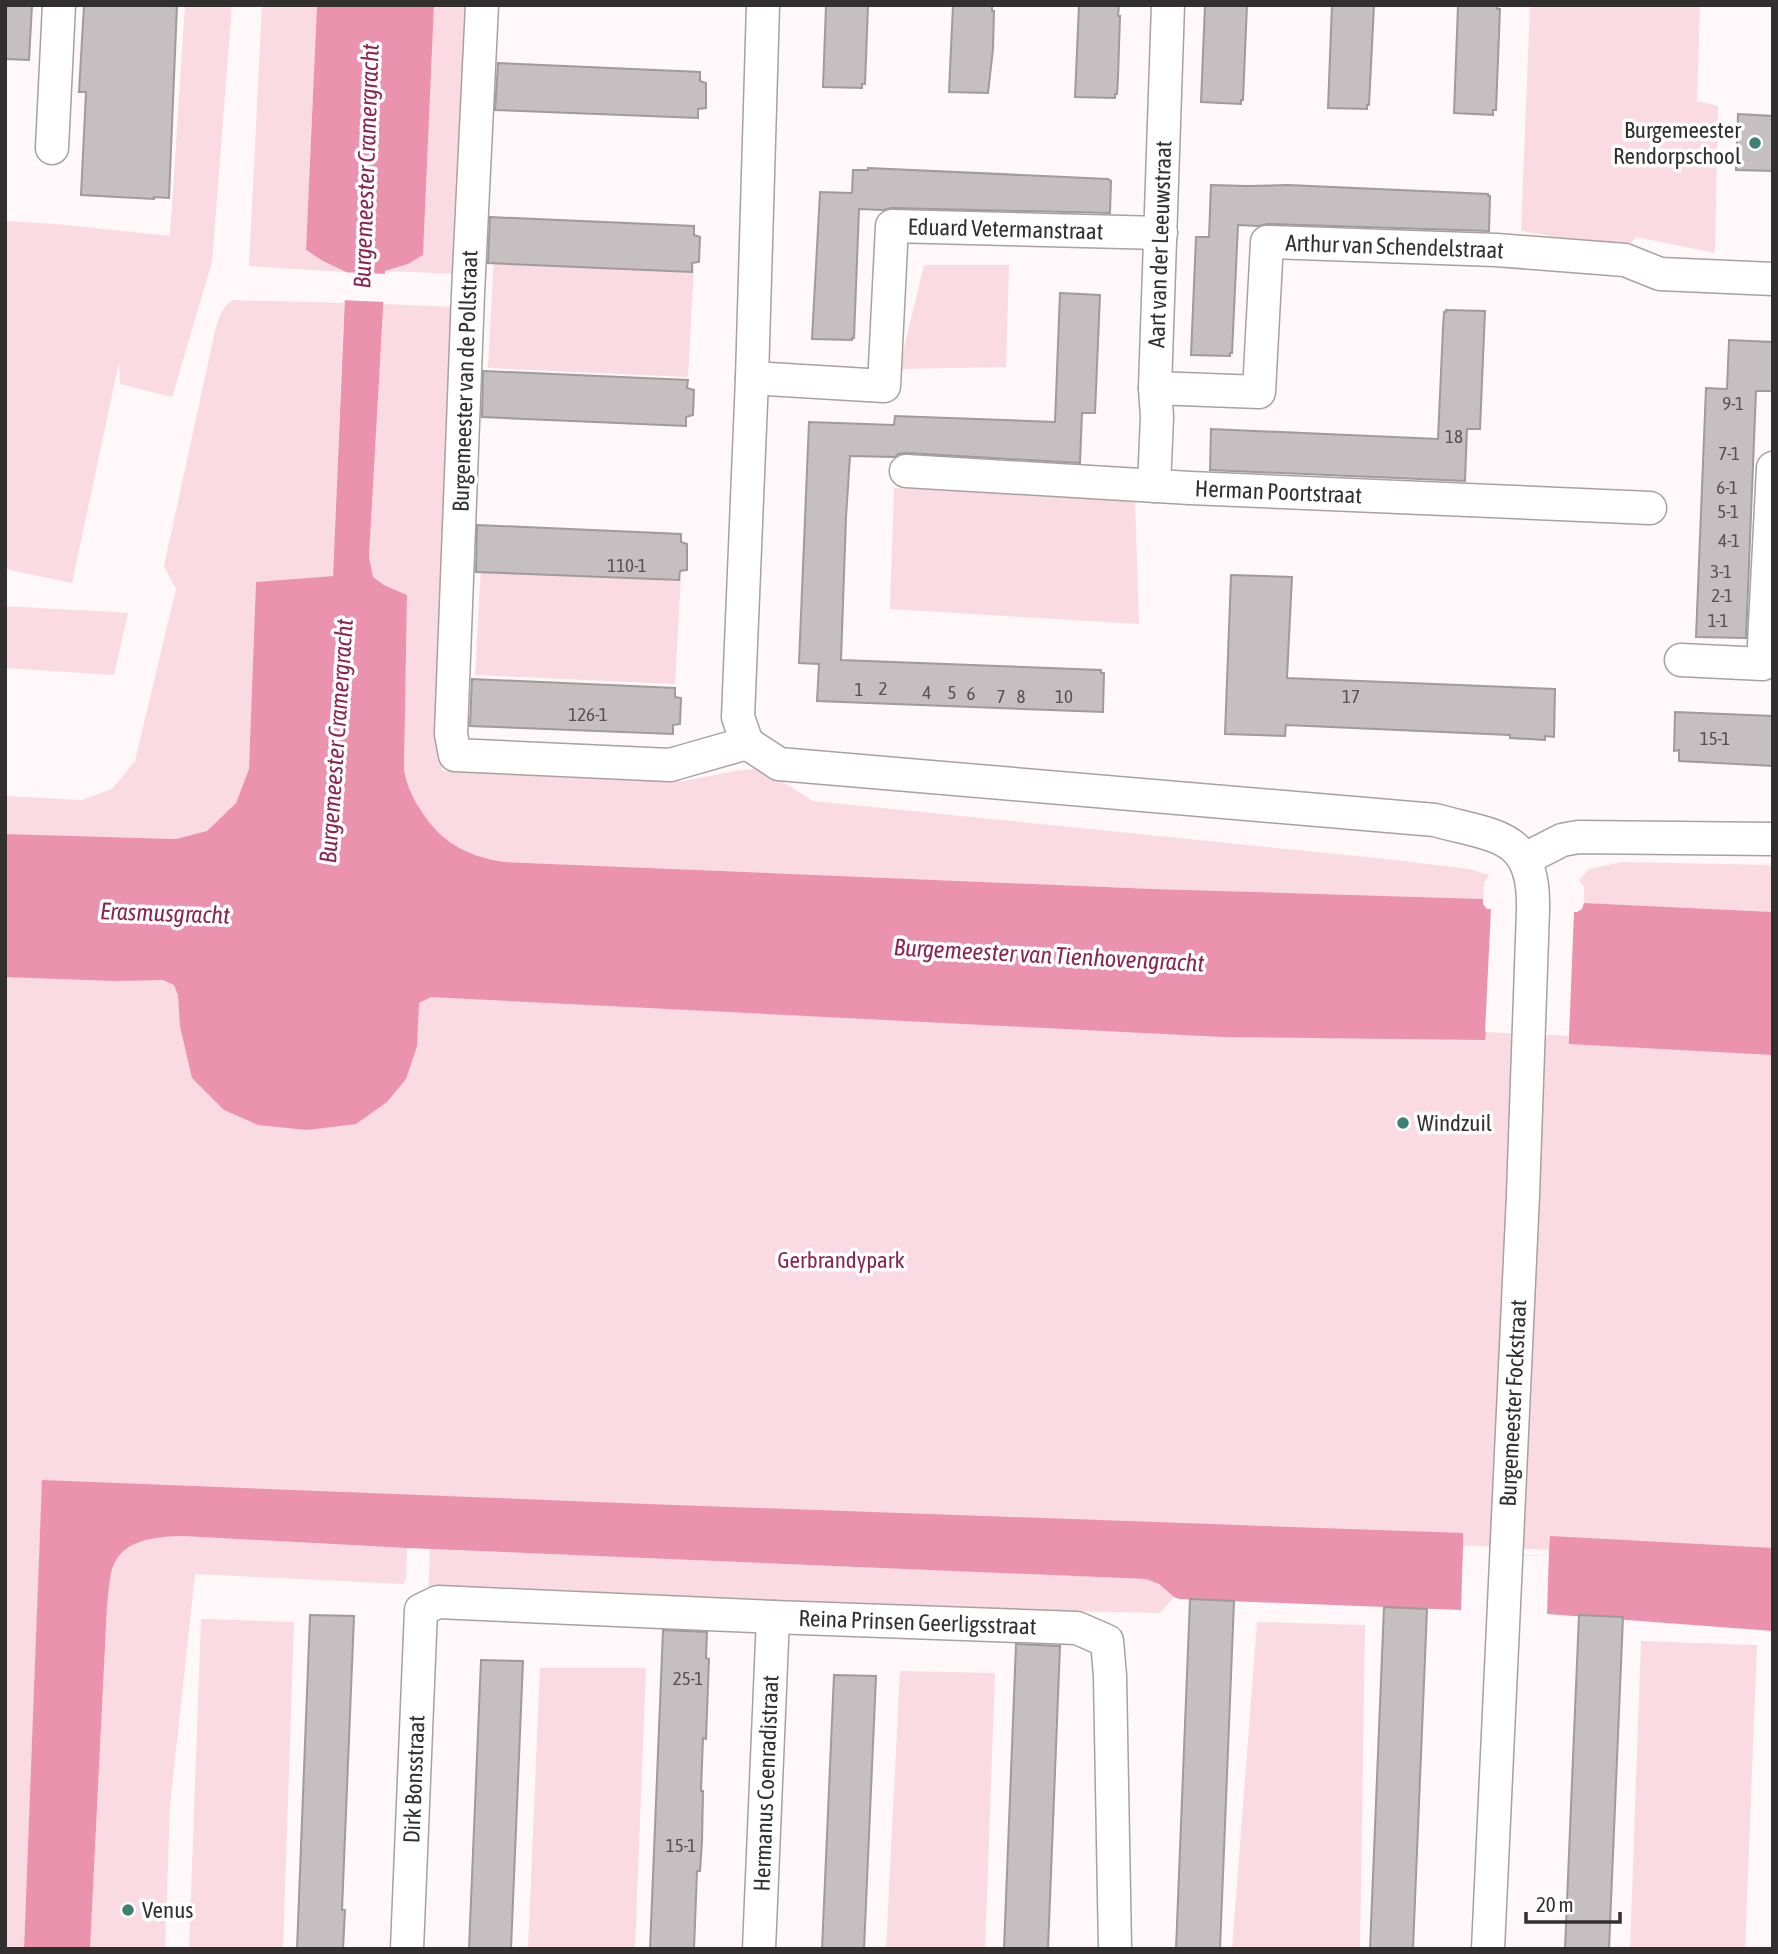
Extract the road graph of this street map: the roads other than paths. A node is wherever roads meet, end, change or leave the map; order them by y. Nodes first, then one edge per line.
1 (59, 5) edge
2 (482, 5) edge
3 (762, 5) edge
4 (1168, 5) edge
5 (52, 148) dead end
6 (1161, 233) junction
7 (1773, 279) edge
8 (752, 378) junction
9 (1155, 388) junction
10 (1773, 468) edge
11 (906, 471) dead end
12 (1154, 486) junction
13 (1650, 509) dead end
14 (1681, 660) dead end
15 (747, 743) junction
16 (1773, 839) edge
17 (1525, 859) junction
18 (421, 1610) joint
19 (774, 1617) junction
20 (407, 1949) edge
21 (760, 1949) edge
22 (1115, 1949) edge
23 (1488, 1949) edge

1 - 5 street
2 - 15 street, Burgemeester van de Pollstraat
3 - 8 street
4 - 6 street, Aart van der Leeuwstraat
6 - 8 street, Eduard Vetermanstraat
6 - 9 street, Aart van der Leeuwstraat
7 - 9 street, Arthur van Schendelstraat
8 - 15 street
9 - 12 street, Aart van der Leeuwstraat
10 - 14 street
11 - 12 street, Herman Poortstraat
12 - 13 street, Herman Poortstraat
15 - 17 street
16 - 17 street
17 - 23 street, Burgemeester Fockstraat
18 - 19 street, Reina Prinsen Geerligsstraat
18 - 20 street, Dirk Bonsstraat
19 - 21 street, Hermanus Coenradistraat
19 - 22 street, Reina Prinsen Geerligsstraat

